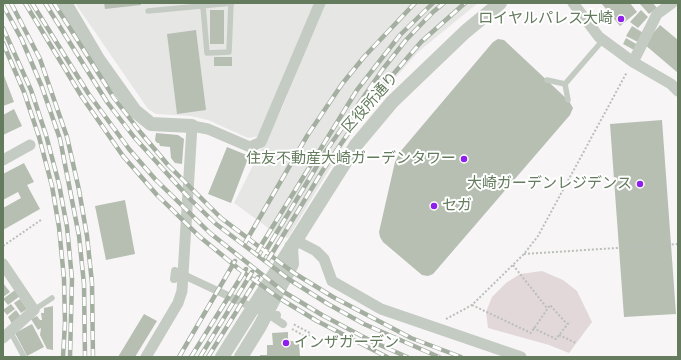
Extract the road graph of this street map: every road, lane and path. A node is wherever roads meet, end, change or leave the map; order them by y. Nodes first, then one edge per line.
1 (65, 3) edge
2 (155, 3) edge
3 (224, 3) edge
4 (232, 3) edge
5 (320, 3) edge
6 (500, 3) edge
7 (573, 3) edge
8 (666, 4) edge
9 (203, 6) junction
10 (156, 11) junction
11 (148, 12) dead end
12 (603, 40) junction
13 (634, 62) junction
14 (547, 80) dead end
15 (565, 84) junction
16 (678, 91) edge
17 (568, 100) dead end
18 (192, 126) junction
19 (30, 145) dead end
20 (3, 160) edge
21 (41, 220) dead end
22 (293, 243) junction
23 (678, 244) edge
24 (3, 246) edge
25 (524, 254) junction
26 (3, 264) edge
27 (513, 265) junction
28 (174, 279) dead end
29 (52, 298) dead end
30 (472, 305) junction
31 (547, 308) junction
32 (34, 310) junction
33 (274, 316) junction
34 (570, 321) dead end
35 (440, 322) dead end
36 (567, 324) junction
37 (286, 326) joint
38 (533, 328) junction
39 (6, 334) edge
40 (559, 335) junction
41 (576, 344) dead end
42 (24, 357) edge
43 (146, 357) edge
44 (222, 357) edge
45 (241, 357) edge
46 (521, 357) edge

1 - 18 street
2 - 10 lane
3 - 4 lane
3 - 9 lane
4 - 9 lane
5 - 18 street
6 - 22 street, 区役所通り
7 - 12 street
8 - 13 street
9 - 10 lane
10 - 11 lane
12 - 13 street
12 - 15 lane
13 - 16 street
13 - 25 path
14 - 15 lane
15 - 17 lane
18 - 43 street
19 - 20 street
21 - 24 path
22 - 44 street, 区役所通り
22 - 45 street
22 - 46 street
23 - 25 path
25 - 27 path
26 - 32 street
27 - 30 path
27 - 31 path
28 - 33 street
29 - 32 lane
30 - 35 path
30 - 38 path
31 - 36 path
31 - 38 path
32 - 39 street
33 - 37 street
33 - 37 path
34 - 36 path
36 - 40 path
38 - 40 path
39 - 42 lane
40 - 41 path

